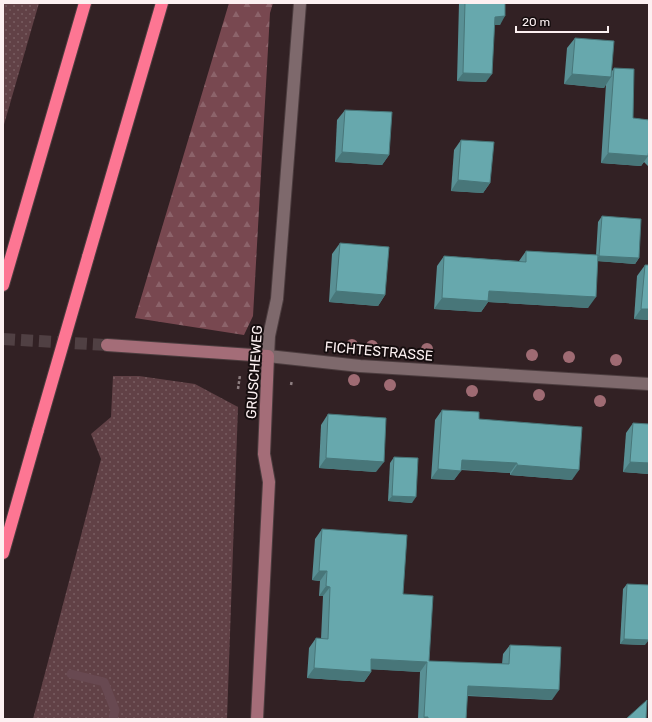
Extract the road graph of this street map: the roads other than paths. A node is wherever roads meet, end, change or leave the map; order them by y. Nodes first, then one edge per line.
1 (85, 3) edge
2 (162, 3) edge
3 (300, 3) edge
4 (3, 285) edge
5 (107, 346) tunnel mouth
6 (268, 356) junction
7 (649, 384) edge
8 (3, 553) edge
9 (257, 719) edge

1 - 4 highway
2 - 8 highway, bridge
3 - 6 street, GRUSCHEWEG
5 - 6 street, FICHTESTRASSE
6 - 7 street, FICHTESTRASSE
6 - 9 street, GRUSCHEWEG

